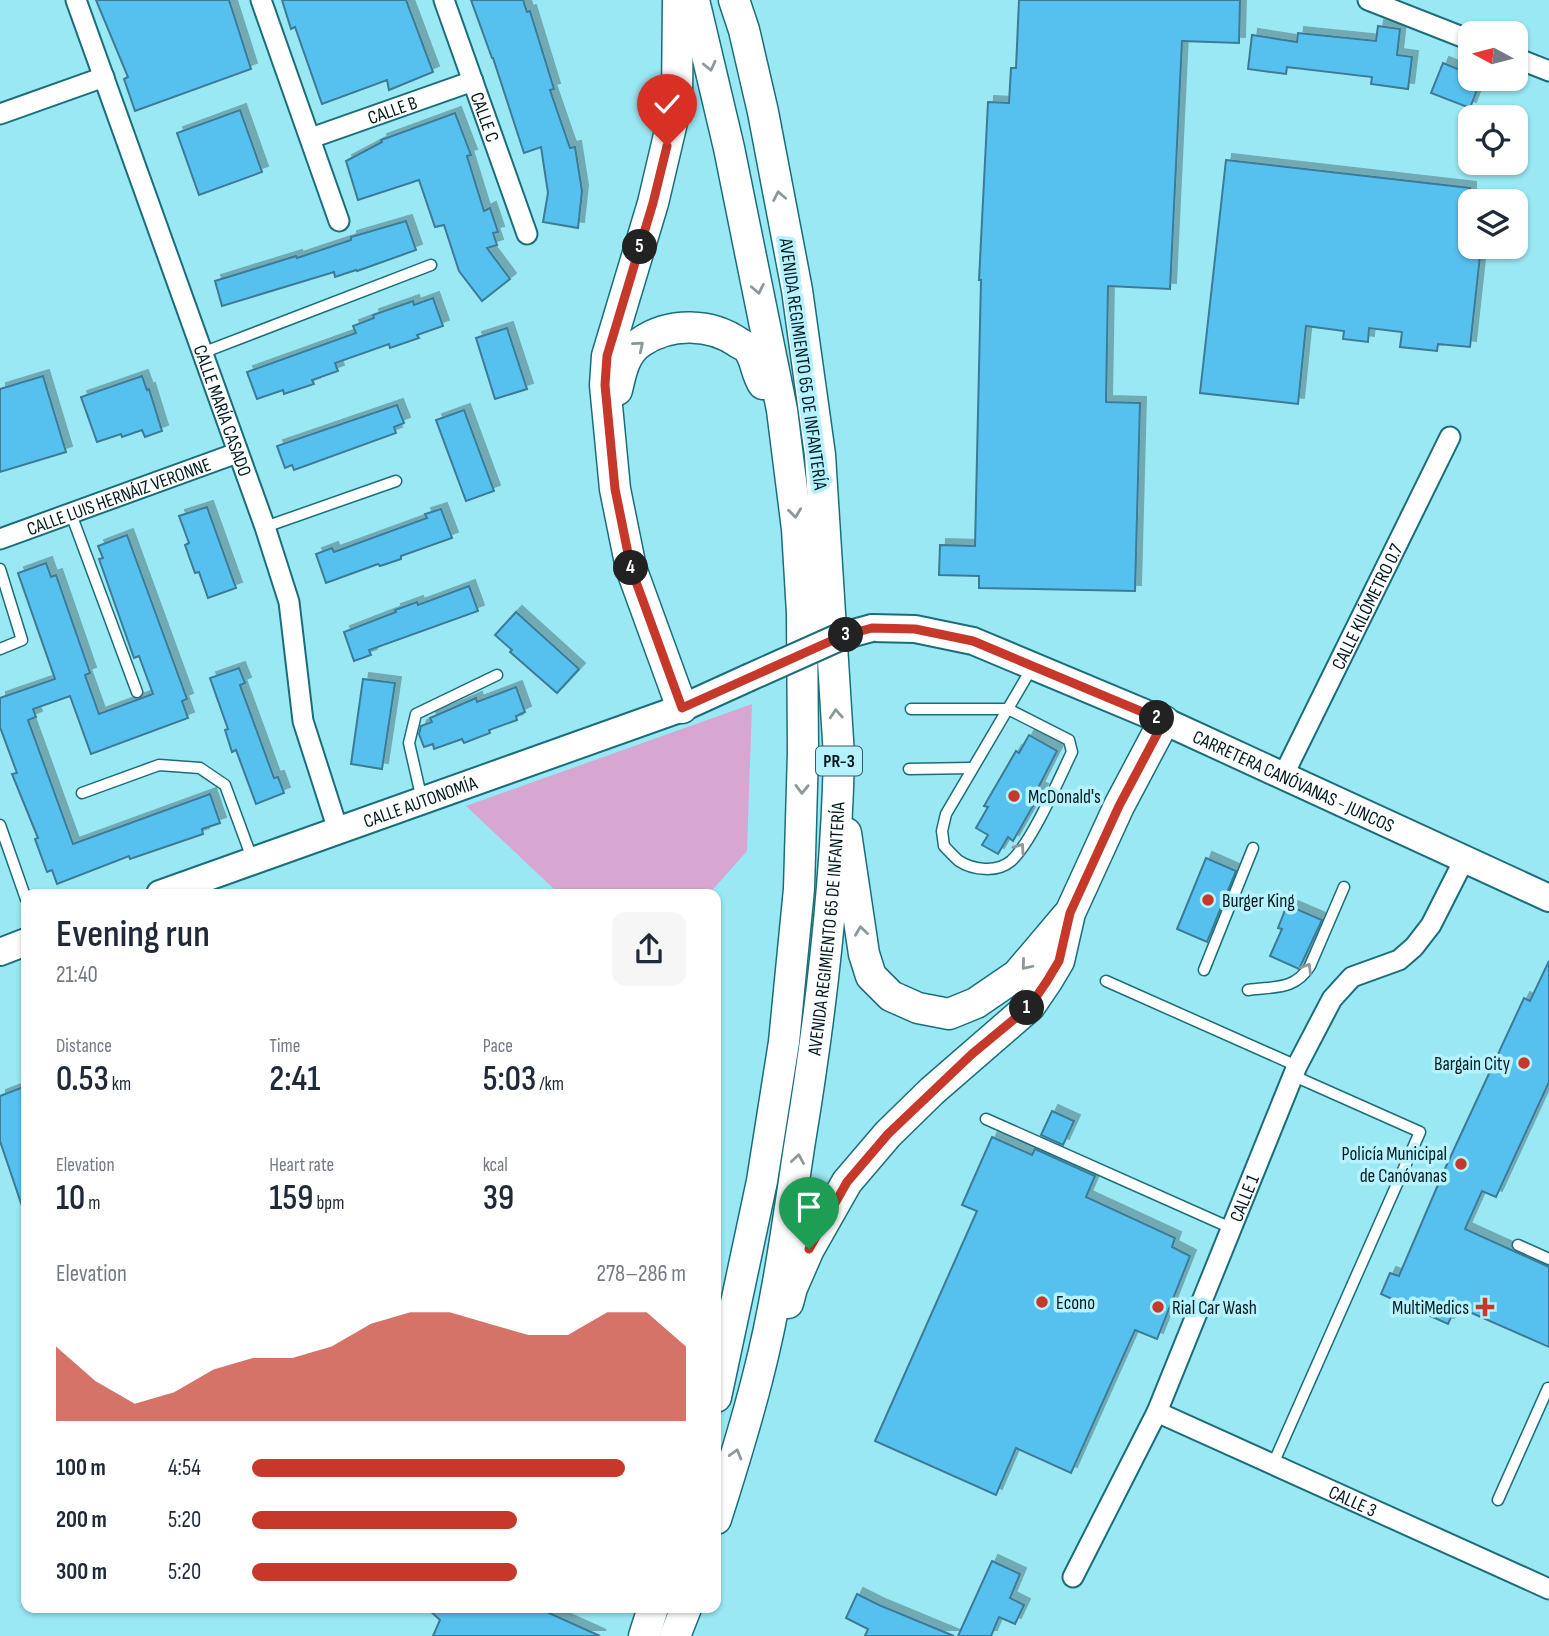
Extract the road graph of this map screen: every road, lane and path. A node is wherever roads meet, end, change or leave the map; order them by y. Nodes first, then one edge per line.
1 (76, 0) edge
2 (261, 0) edge
3 (444, 0) edge
4 (678, 0) edge
5 (694, 0) edge
6 (1368, 0) edge
7 (742, 13) edge
8 (1458, 35) edge
9 (1528, 63) edge
10 (1549, 71) edge
11 (104, 77) junction
12 (473, 81) junction
13 (0, 114) edge
14 (312, 138) junction
15 (339, 221) dead end
16 (527, 234) dead end
17 (431, 265) dead end
18 (202, 352) junction
19 (782, 410) junction
20 (608, 431) junction
21 (1450, 437) dead end
22 (237, 453) junction
23 (396, 481) dead end
24 (71, 514) junction
25 (265, 527) junction
26 (0, 539) edge
27 (0, 569) edge
28 (0, 649) edge
29 (1033, 666) junction
30 (497, 675) dead end
31 (137, 692) dead end
32 (682, 708) junction
33 (911, 709) dead end
34 (1008, 709) junction
35 (1164, 721) junction
36 (972, 768) junction
37 (909, 769) dead end
38 (1283, 776) junction
39 (82, 793) dead end
40 (422, 801) junction
41 (838, 805) junction
42 (0, 825) edge
43 (338, 830) junction
44 (1253, 848) dead end
45 (1464, 860) junction
46 (253, 862) junction
47 (1343, 887) dead end
48 (22, 889) edge
49 (175, 889) edge
50 (1549, 898) edge
51 (1070, 913) junction
52 (21, 944) edge
53 (0, 952) edge
54 (1204, 970) dead end
55 (1106, 981) dead end
56 (1248, 990) dead end
57 (1296, 1071) junction
58 (986, 1119) dead end
59 (1231, 1228) junction
60 (1518, 1245) dead end
61 (1549, 1259) edge
62 (721, 1374) edge
63 (758, 1376) junction
64 (1548, 1388) edge
65 (1157, 1412) junction
66 (1273, 1464) junction
67 (1498, 1500) dead end
68 (721, 1502) edge
69 (1073, 1577) dead end
70 (1549, 1589) edge
71 (651, 1613) edge
72 (684, 1613) edge
73 (643, 1636) edge
74 (675, 1636) edge

1 - 11 street, CALLE MARÍA CASADO
2 - 14 street
3 - 12 street, CALLE C
4 - 20 main road
5 -> 19 main road, AVENIDA REGIMIENTO 65 DE INFANTERÍA / PR-3
6 - 8 street
41 -> 7 main road, AVENIDA REGIMIENTO 65 DE INFANTERÍA / PR-3
9 - 10 street
11 - 13 street
11 - 18 street, CALLE MARÍA CASADO
12 - 14 street, CALLE B
12 - 16 street, CALLE C
14 - 15 street
17 - 18 lane
18 - 22 street, CALLE MARÍA CASADO
20 -> 19 main road
19 -> 62 main road, AVENIDA REGIMIENTO 65 DE INFANTERÍA / PR-3
20 - 32 main road
21 - 38 street, CALLE KILÓMETRO 0.7
22 - 24 street, CALLE LUIS HERNÁIZ VERONNE
22 - 25 street, CALLE MARÍA CASADO
23 - 25 lane
24 - 26 street, CALLE LUIS HERNÁIZ VERONNE
24 - 31 lane
25 - 43 street, CALLE MARÍA CASADO
27 - 28 lane
29 - 32 main road, CARRETERA CANÓVANAS - JUNCOS, bridge
29 - 34 lane
29 - 35 main road, CARRETERA CANÓVANAS - JUNCOS
30 - 40 lane
32 - 40 main road, CALLE AUTONOMÍA
33 - 34 lane
34 - 36 lane
36 -> 34 lane
35 - 38 main road, CARRETERA CANÓVANAS - JUNCOS
35 - 51 main road
36 - 37 lane
38 - 45 main road, CARRETERA CANÓVANAS - JUNCOS
39 - 46 lane
40 - 43 main road, CALLE AUTONOMÍA
51 -> 41 main road
63 -> 41 main road, AVENIDA REGIMIENTO 65 DE INFANTERÍA / PR-3
42 - 48 lane
43 - 46 main road, CALLE AUTONOMÍA
44 - 54 lane
45 - 50 main road, CARRETERA CANÓVANAS - JUNCOS
45 - 57 street, CALLE 1
46 - 49 main road, CALLE AUTONOMÍA
56 -> 47 lane
51 - 63 main road
52 - 53 main road
55 - 57 lane
57 - 59 street, CALLE 1
57 - 66 lane
58 - 59 lane
59 - 65 street, CALLE 1
60 - 61 lane
68 -> 63 main road, AVENIDA REGIMIENTO 65 DE INFANTERÍA / PR-3
64 - 67 lane
65 - 66 street, CALLE 3
65 - 69 street, CALLE 1
66 - 70 street, CALLE 3
71 - 73 main road
72 - 74 main road

